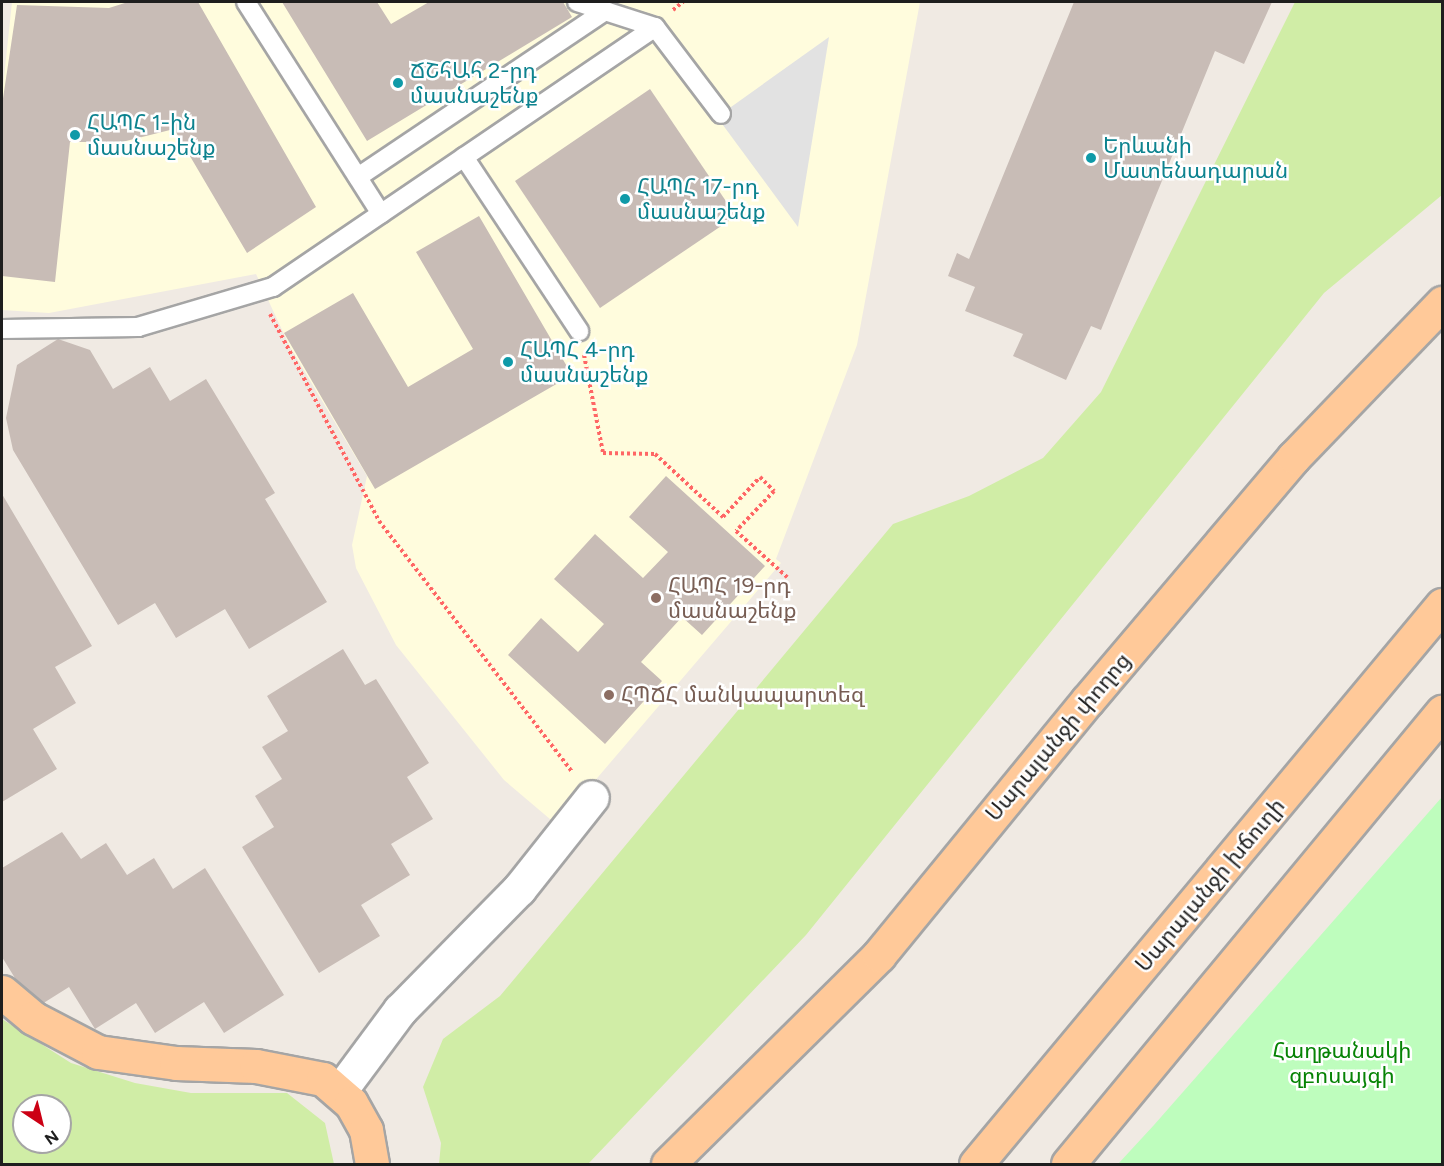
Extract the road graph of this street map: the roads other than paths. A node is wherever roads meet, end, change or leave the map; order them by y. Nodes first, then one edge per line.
1 (246, 2) edge
2 (577, 2) edge
3 (605, 11) junction
4 (655, 27) junction
5 (721, 114) dead end
6 (464, 157) junction
7 (358, 177) junction
8 (381, 214) junction
9 (1443, 303) edge
10 (2, 329) edge
11 (579, 331) road end
12 (1443, 605) edge
13 (1443, 712) edge
14 (592, 797) road end
15 (2, 992) edge
16 (339, 1092) junction
17 (372, 1164) edge
18 (668, 1164) edge
19 (976, 1164) edge
20 (1068, 1164) edge

1 - 7 lane
2 - 3 lane
3 - 4 lane
3 - 7 lane
4 - 5 lane
4 - 6 lane
6 - 8 lane
6 - 11 lane
7 - 8 lane
8 - 10 lane
9 - 18 main road, Սարալանջի փողոց
12 - 19 main road, Սարալանջի խճուղի
13 - 20 main road
14 - 16 street
15 - 16 main road
16 - 17 main road

